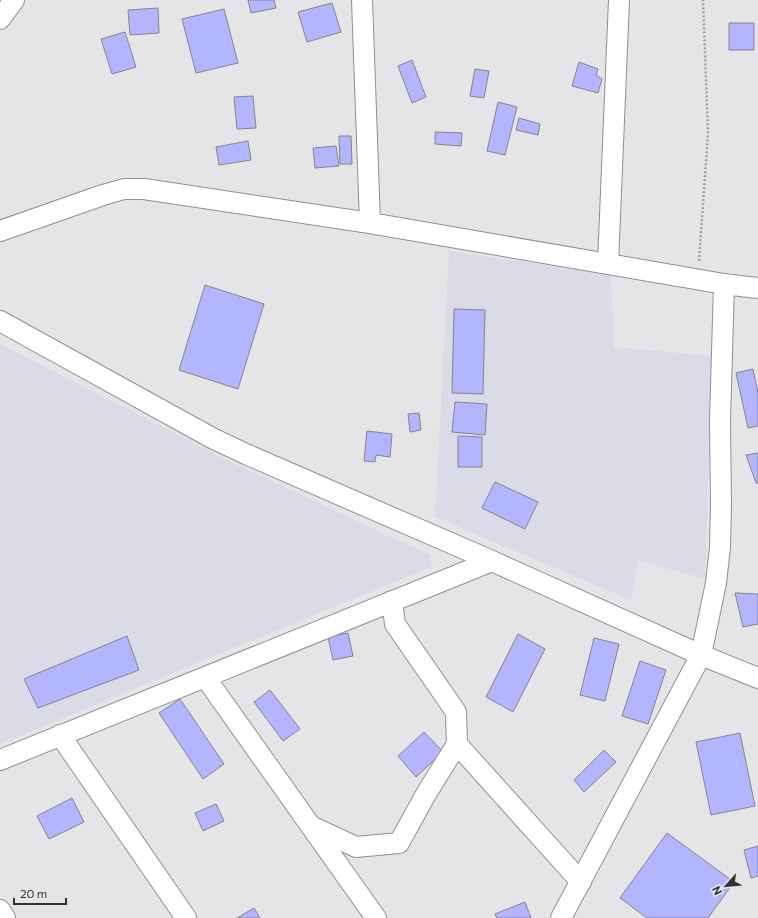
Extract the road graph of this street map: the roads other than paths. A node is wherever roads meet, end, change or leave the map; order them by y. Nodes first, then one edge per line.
1 (14, 0) edge
2 (362, 0) edge
3 (619, 0) edge
4 (0, 19) edge
5 (370, 223) junction
6 (0, 231) edge
7 (608, 264) junction
8 (724, 284) junction
9 (758, 288) edge
10 (0, 321) edge
11 (492, 561) junction
12 (392, 601) junction
13 (701, 655) junction
14 (205, 677) junction
15 (758, 678) edge
16 (60, 735) junction
17 (457, 744) junction
18 (0, 760) edge
19 (311, 827) junction
20 (581, 882) junction
21 (0, 910) edge
22 (5, 918) edge
23 (186, 918) edge
24 (376, 918) edge
25 (561, 918) edge

1 - 4 street
2 - 5 street
3 - 7 street
5 - 6 street
5 - 7 street
7 - 8 street
8 - 9 street
8 - 13 street
10 - 11 street
11 - 12 street
11 - 13 street
12 - 14 street
12 - 17 street
13 - 15 street
13 - 20 street
14 - 16 street
14 - 19 street
16 - 18 street
16 - 23 street
17 - 19 street
17 - 20 street
19 - 24 street
20 - 25 street
21 - 22 street

